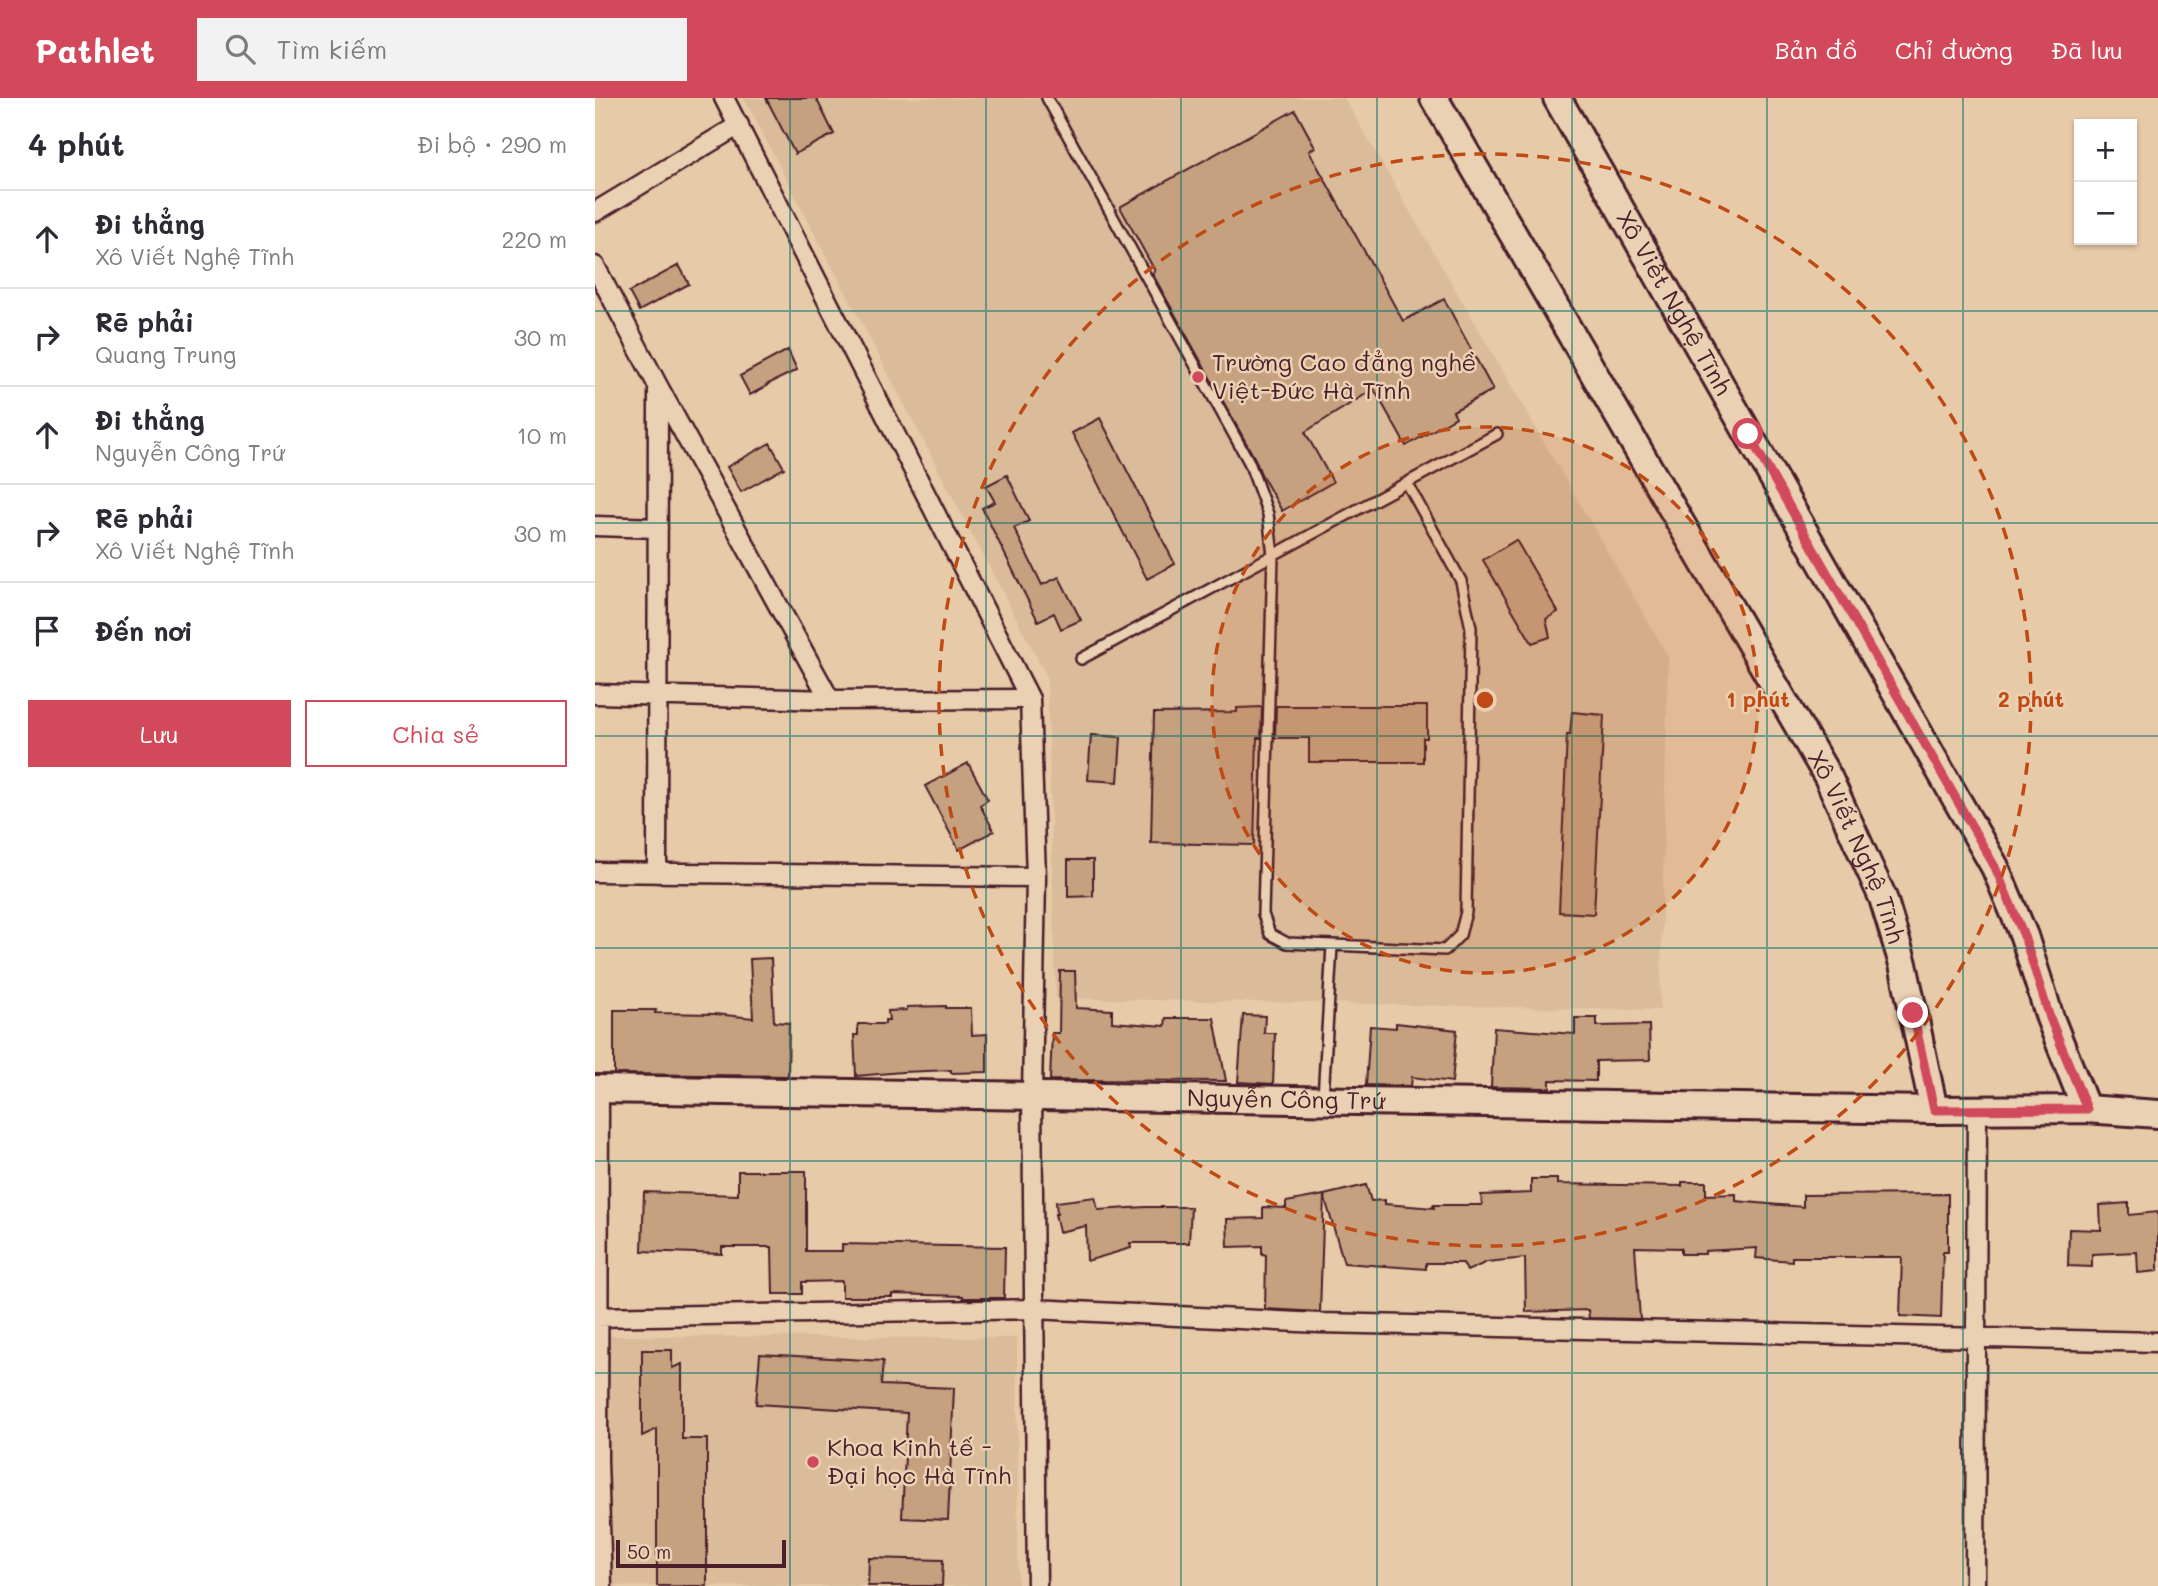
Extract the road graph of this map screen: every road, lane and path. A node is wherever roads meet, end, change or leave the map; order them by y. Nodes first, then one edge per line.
1 (725, 98) edge
2 (1047, 98) edge
3 (1434, 98) edge
4 (1557, 98) edge
5 (739, 125) junction
6 (595, 212) edge
7 (595, 266) edge
8 (658, 386) junction
9 (1497, 434) dead end
10 (1407, 483) junction
11 (595, 527) edge
12 (658, 528) junction
13 (1273, 555) junction
14 (1081, 659) dead end
15 (595, 694) edge
16 (659, 695) junction
17 (1030, 699) junction
18 (830, 701) junction
19 (595, 872) edge
20 (657, 873) junction
21 (1035, 877) junction
22 (1332, 946) junction
23 (597, 1089) edge
24 (1032, 1096) junction
25 (1322, 1100) junction
26 (1977, 1108) junction
27 (2087, 1109) junction
28 (1934, 1110) junction
29 (2158, 1114) edge
30 (1034, 1309) junction
31 (597, 1317) edge
32 (1976, 1340) junction
33 (2158, 1342) edge
34 (597, 1460) edge
35 (602, 1586) edge
36 (1037, 1586) edge
37 (1975, 1586) edge

1 - 5 street
2 - 13 lane
3 - 28 street, Xô Viết Nghệ Tĩnh
4 - 27 street, Xô Viết Nghệ Tĩnh
5 - 6 street
5 - 17 street
7 - 8 street
8 - 12 street
8 - 18 street
9 - 10 lane
10 - 13 lane
10 - 22 lane
11 - 12 street
12 - 16 street
13 - 14 lane
13 - 22 lane
15 - 16 street
16 - 18 street
16 - 20 street
17 - 18 street
17 - 21 street
19 - 20 street
20 - 21 street
21 - 24 street
22 - 25 lane
23 - 24 street, Nguyễn Công Trứ
23 - 31 street
24 - 25 street, Nguyễn Công Trứ
24 - 30 street
25 - 28 street, Nguyễn Công Trứ
26 - 27 street, Nguyễn Công Trứ
26 - 28 street, Nguyễn Công Trứ
26 - 32 street
27 - 29 street, Nguyễn Công Trứ
30 - 31 street
30 - 32 street
30 - 36 street
31 - 34 street
32 - 33 street
32 - 37 street
34 - 35 street

